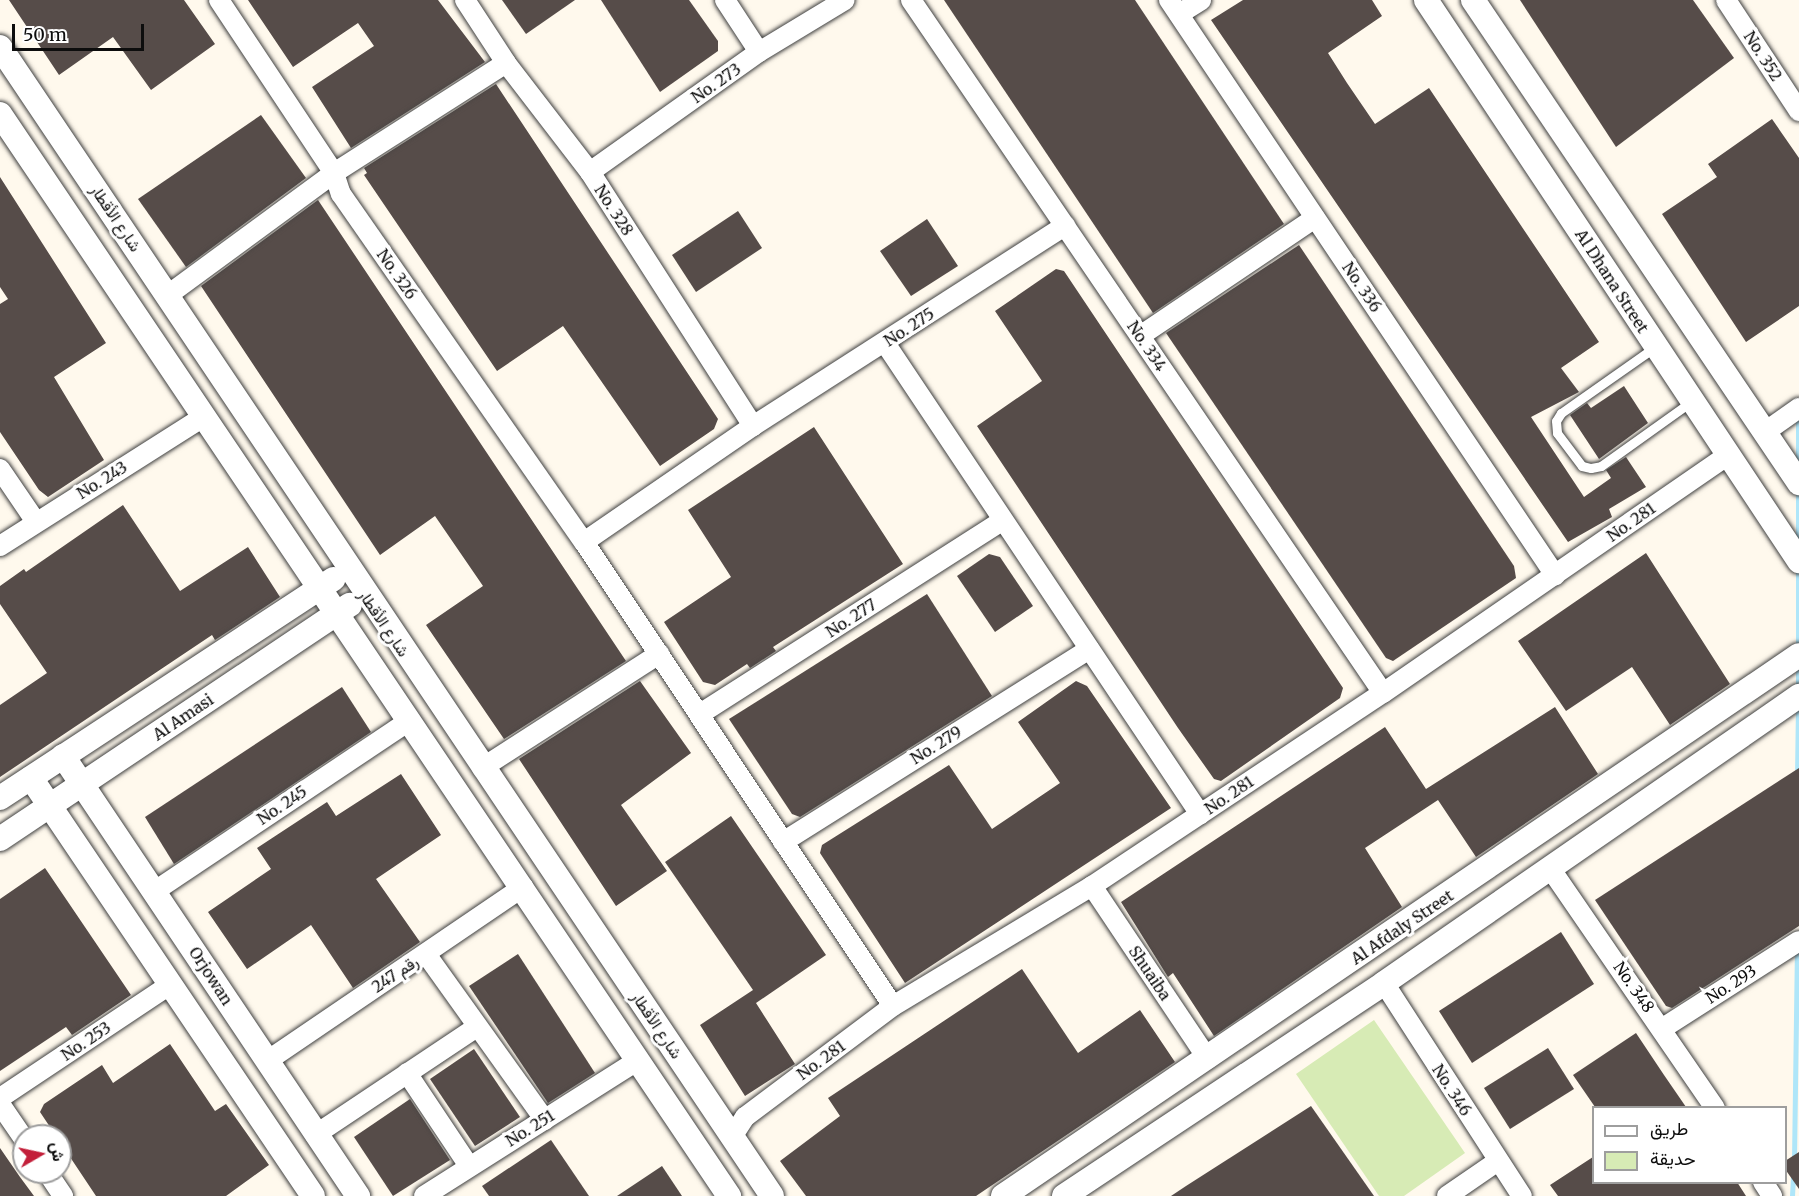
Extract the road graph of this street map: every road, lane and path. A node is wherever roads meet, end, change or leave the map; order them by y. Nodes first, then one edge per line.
1 (219, 0) edge
2 (465, 0) edge
3 (725, 0) edge
4 (845, 0) edge
5 (911, 0) edge
6 (1201, 0) edge
7 (1426, 0) edge
8 (1473, 0) edge
9 (1726, 0) edge
10 (1174, 7) edge
11 (0, 47) edge
12 (759, 52) junction
13 (506, 63) junction
14 (1799, 111) edge
15 (0, 114) edge
16 (590, 172) junction
17 (334, 173) junction
18 (1315, 218) junction
19 (1065, 226) junction
20 (168, 295) junction
21 (1140, 336) junction
22 (885, 343) junction
23 (1655, 347) junction
24 (1693, 401) junction
25 (1799, 408) edge
26 (205, 416) junction
27 (753, 426) junction
28 (1765, 432) junction
29 (1729, 454) junction
30 (0, 470) edge
31 (1799, 483) edge
32 (1002, 521) junction
33 (36, 522) junction
34 (584, 542) junction
35 (0, 546) edge
36 (1799, 561) edge
37 (348, 569) junction
38 (1555, 575) junction
39 (320, 588) junction
40 (365, 595) junction
41 (336, 614) junction
42 (1089, 649) junction
43 (659, 654) junction
44 (1799, 655) edge
45 (1383, 693) junction
46 (1799, 696) edge
47 (700, 714) junction
48 (410, 720) junction
49 (63, 756) junction
50 (482, 768) junction
51 (31, 778) junction
52 (88, 792) junction
53 (0, 798) edge
54 (56, 813) junction
55 (1200, 814) junction
56 (0, 839) edge
57 (783, 842) junction
58 (1550, 868) junction
59 (1092, 886) junction
60 (523, 887) junction
61 (155, 891) junction
62 (1799, 941) edge
63 (426, 954) junction
64 (1384, 983) junction
65 (171, 984) junction
66 (894, 1006) junction
67 (477, 1027) junction
68 (1663, 1028) junction
69 (1208, 1059) junction
70 (267, 1061) junction
71 (637, 1061) junction
72 (407, 1073) junction
73 (0, 1098) edge
74 (0, 1104) edge
75 (1713, 1106) edge
76 (545, 1120) junction
77 (14, 1124) edge
78 (315, 1135) junction
79 (732, 1137) junction
80 (1498, 1161) junction
81 (469, 1166) junction
82 (314, 1196) edge
83 (358, 1196) edge
84 (424, 1196) edge
85 (729, 1196) edge
86 (772, 1196) edge
87 (1003, 1196) edge
88 (1064, 1196) edge
89 (1447, 1196) edge
90 (1522, 1196) edge

1 - 17 street, No. 326
2 - 13 street, No. 328
3 - 12 street
4 - 12 street, No. 273
5 - 19 street, No. 334
6 - 10 street
7 - 23 street, Al Dhana Street
8 - 28 street
9 - 14 street, No. 352
10 - 18 street, No. 336
11 - 20 street, شارع الأقطار
12 - 16 street, No. 273
13 - 16 street, No. 328
13 - 17 street
15 - 26 street, شارع الأقطار
16 - 27 street, No. 328
17 - 20 street
17 - 34 street, No. 326
18 - 21 street
18 - 38 street, No. 336
19 - 21 street, No. 334
19 - 22 street, No. 275
20 - 37 street, شارع الأقطار
21 - 45 street, No. 334
22 - 27 street, No. 275
22 - 32 street
23 - 24 street, Al Dhana Street
23 - 24 lane
24 - 29 street, Al Dhana Street
25 - 28 street
26 - 33 street, No. 243
26 - 39 street, شارع الأقطار
27 - 34 street, No. 275
28 - 31 street
29 - 36 street, Al Dhana Street
29 - 38 street, No. 281
30 - 33 street
32 - 42 street
32 - 47 street, No. 277
33 - 35 street, No. 243
34 - 43 street, No. 326
37 - 39 street, Al Amasi
37 - 40 street, شارع الأقطار
38 - 45 street, No. 281
39 - 41 street, شارع الأقطار
39 - 49 street, Al Amasi
40 - 41 street, Al Amasi
40 - 50 street, شارع الأقطار
41 - 48 street, شارع الأقطار
41 - 52 street, Al Amasi
42 - 55 street
42 - 57 street, No. 279
43 - 47 street, No. 326
43 - 50 street
44 - 69 street, Al Afdaly Street
45 - 55 street, No. 281
46 - 58 street
47 - 57 street, No. 326
48 - 60 street, شارع الأقطار
48 - 61 street, No. 245
49 - 51 street, Al Amasi
49 - 52 street, Orjowan
50 - 79 street, شارع الأقطار
51 - 53 street, Al Amasi
51 - 54 street
52 - 54 street, Al Amasi
52 - 61 street, Orjowan
54 - 56 street, Al Amasi
54 - 65 street
55 - 59 street, No. 281
57 - 66 street, No. 326
58 - 64 street
58 - 68 street, No. 348
59 - 66 street, No. 281
59 - 69 street, Shuaiba
60 - 63 street, رقم 247
60 - 71 street, شارع الأقطار
61 - 70 street, Orjowan
62 - 68 street, No. 293
63 - 67 street
63 - 70 street, رقم 247
64 - 80 street, No. 346
64 - 88 street
65 - 73 street, No. 253
65 - 82 street
66 - 79 street, No. 281
67 - 72 street
67 - 76 street
68 - 75 street, No. 348
69 - 87 street, Al Afdaly Street
70 - 78 street, Orjowan
71 - 76 street, No. 251
71 - 85 street, شارع الأقطار
72 - 78 street
72 - 81 street
74 - 77 street
76 - 81 street, No. 251
78 - 83 street, Orjowan
79 - 86 street, شارع الأقطار
80 - 89 street
80 - 90 street, No. 346
81 - 84 street, No. 251

